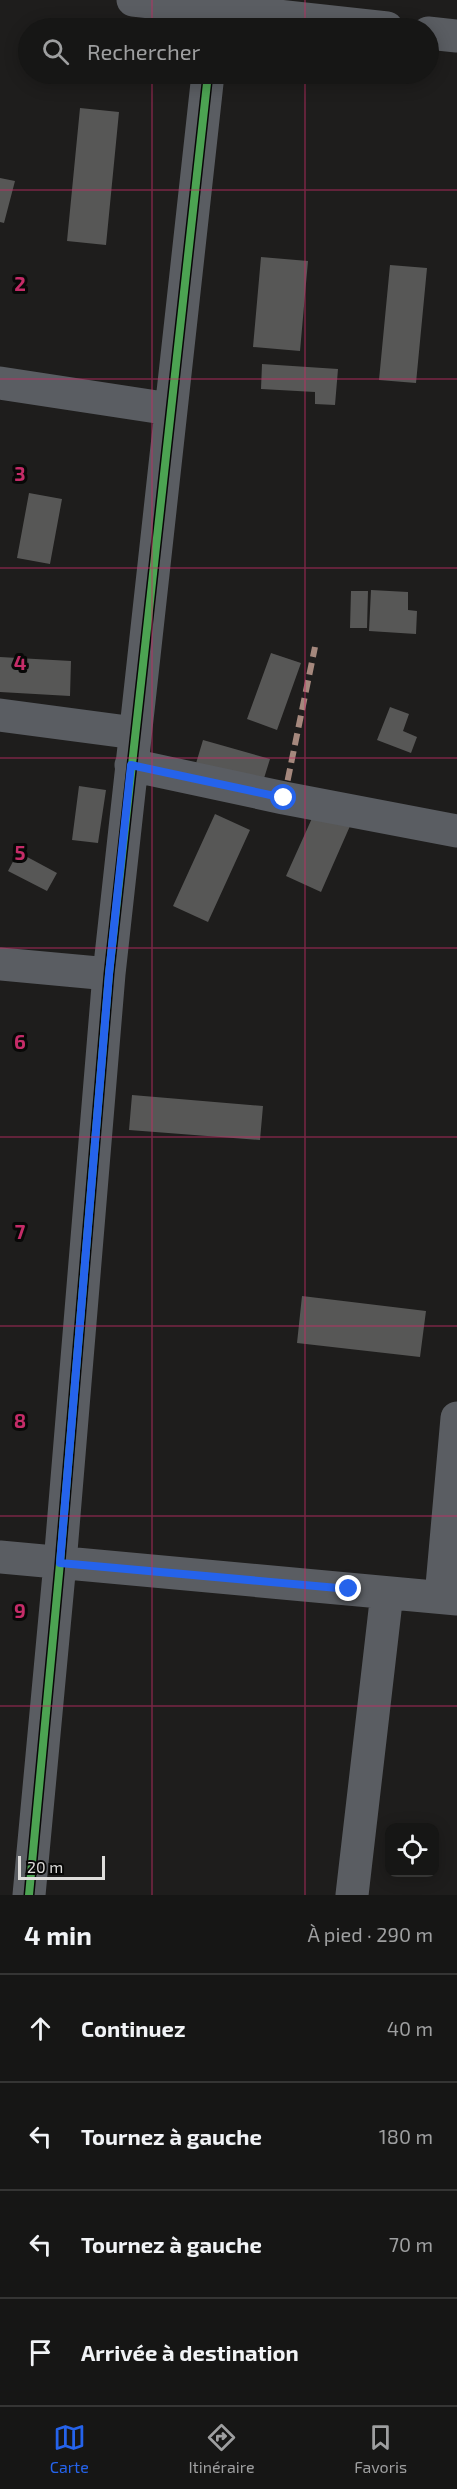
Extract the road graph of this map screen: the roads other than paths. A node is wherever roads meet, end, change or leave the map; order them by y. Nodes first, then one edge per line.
1 (133, 0) edge
2 (210, 18) edge
3 (439, 34) edge
4 (457, 36) edge
5 (207, 84) edge
6 (0, 383) edge
7 (170, 409) junction
8 (0, 715) edge
9 (135, 733) junction
10 (131, 765) junction
11 (457, 831) edge
12 (0, 964) edge
13 (109, 974) junction
14 (457, 1418) edge
15 (0, 1557) edge
16 (60, 1563) junction
17 (387, 1593) junction
18 (449, 1598) edge
19 (29, 1895) edge
20 (352, 1895) edge

1 - 2 street
3 - 4 street
5 - 7 street
6 - 7 street
7 - 9 street
8 - 9 street
9 - 10 street
10 - 11 street
10 - 13 street
12 - 13 street
13 - 16 street
14 - 18 street
15 - 16 street
16 - 17 street
16 - 19 street
17 - 18 street
17 - 20 street

